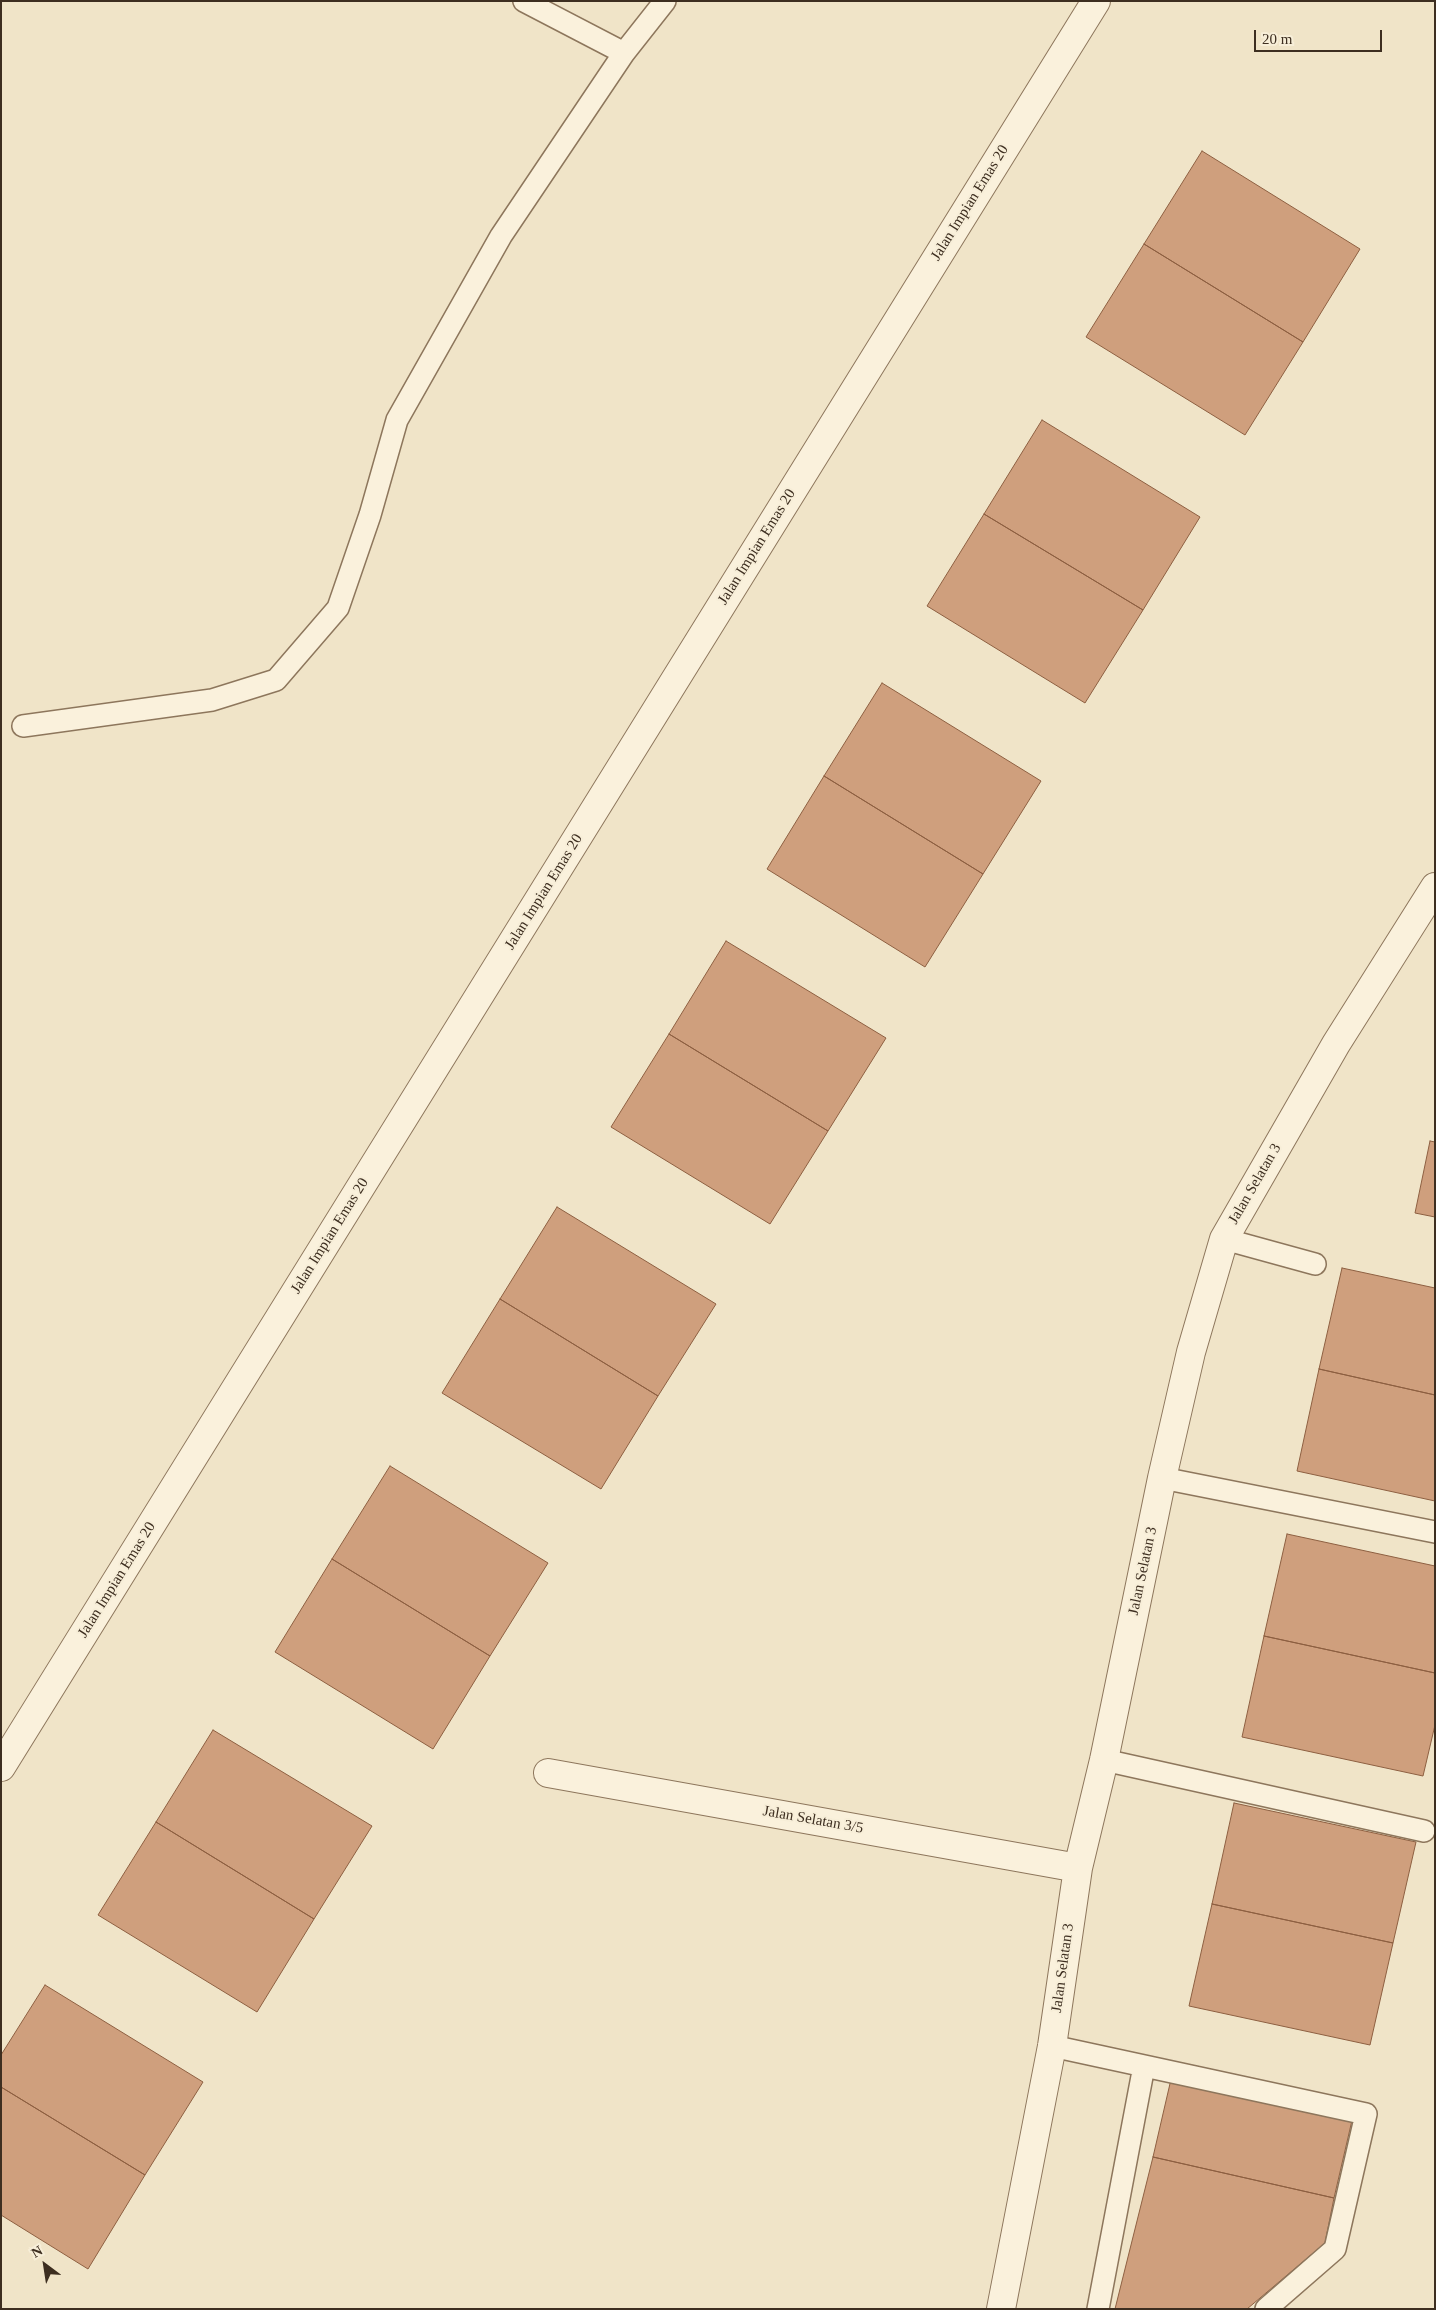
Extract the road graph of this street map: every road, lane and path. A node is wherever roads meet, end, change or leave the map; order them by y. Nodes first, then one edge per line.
1 (524, 1) edge
2 (665, 1) edge
3 (1091, 9) edge
4 (624, 54) junction
5 (23, 726) dead end
6 (1435, 887) edge
7 (1224, 1239) junction
8 (1315, 1264) dead end
9 (1162, 1478) junction
10 (1435, 1532) edge
11 (1104, 1760) junction
12 (1, 1768) edge
13 (548, 1773) dead end
14 (1424, 1831) dead end
15 (1078, 1868) junction
16 (1052, 2046) junction
17 (1144, 2066) junction
18 (1001, 2309) edge
19 (1098, 2309) edge
20 (1266, 2309) edge

1 - 4 lane
2 - 4 lane
3 - 12 street, Jalan Impian Emas 20
4 - 5 lane
6 - 7 street, Jalan Selatan 3
7 - 8 lane
7 - 9 street, Jalan Selatan 3
9 - 10 lane
9 - 11 street, Jalan Selatan 3
11 - 14 lane
11 - 15 street, Jalan Selatan 3
13 - 15 street, Jalan Selatan 3/5
15 - 16 street, Jalan Selatan 3
16 - 17 lane
16 - 18 street, Jalan Selatan 3
17 - 19 lane
17 - 20 lane

